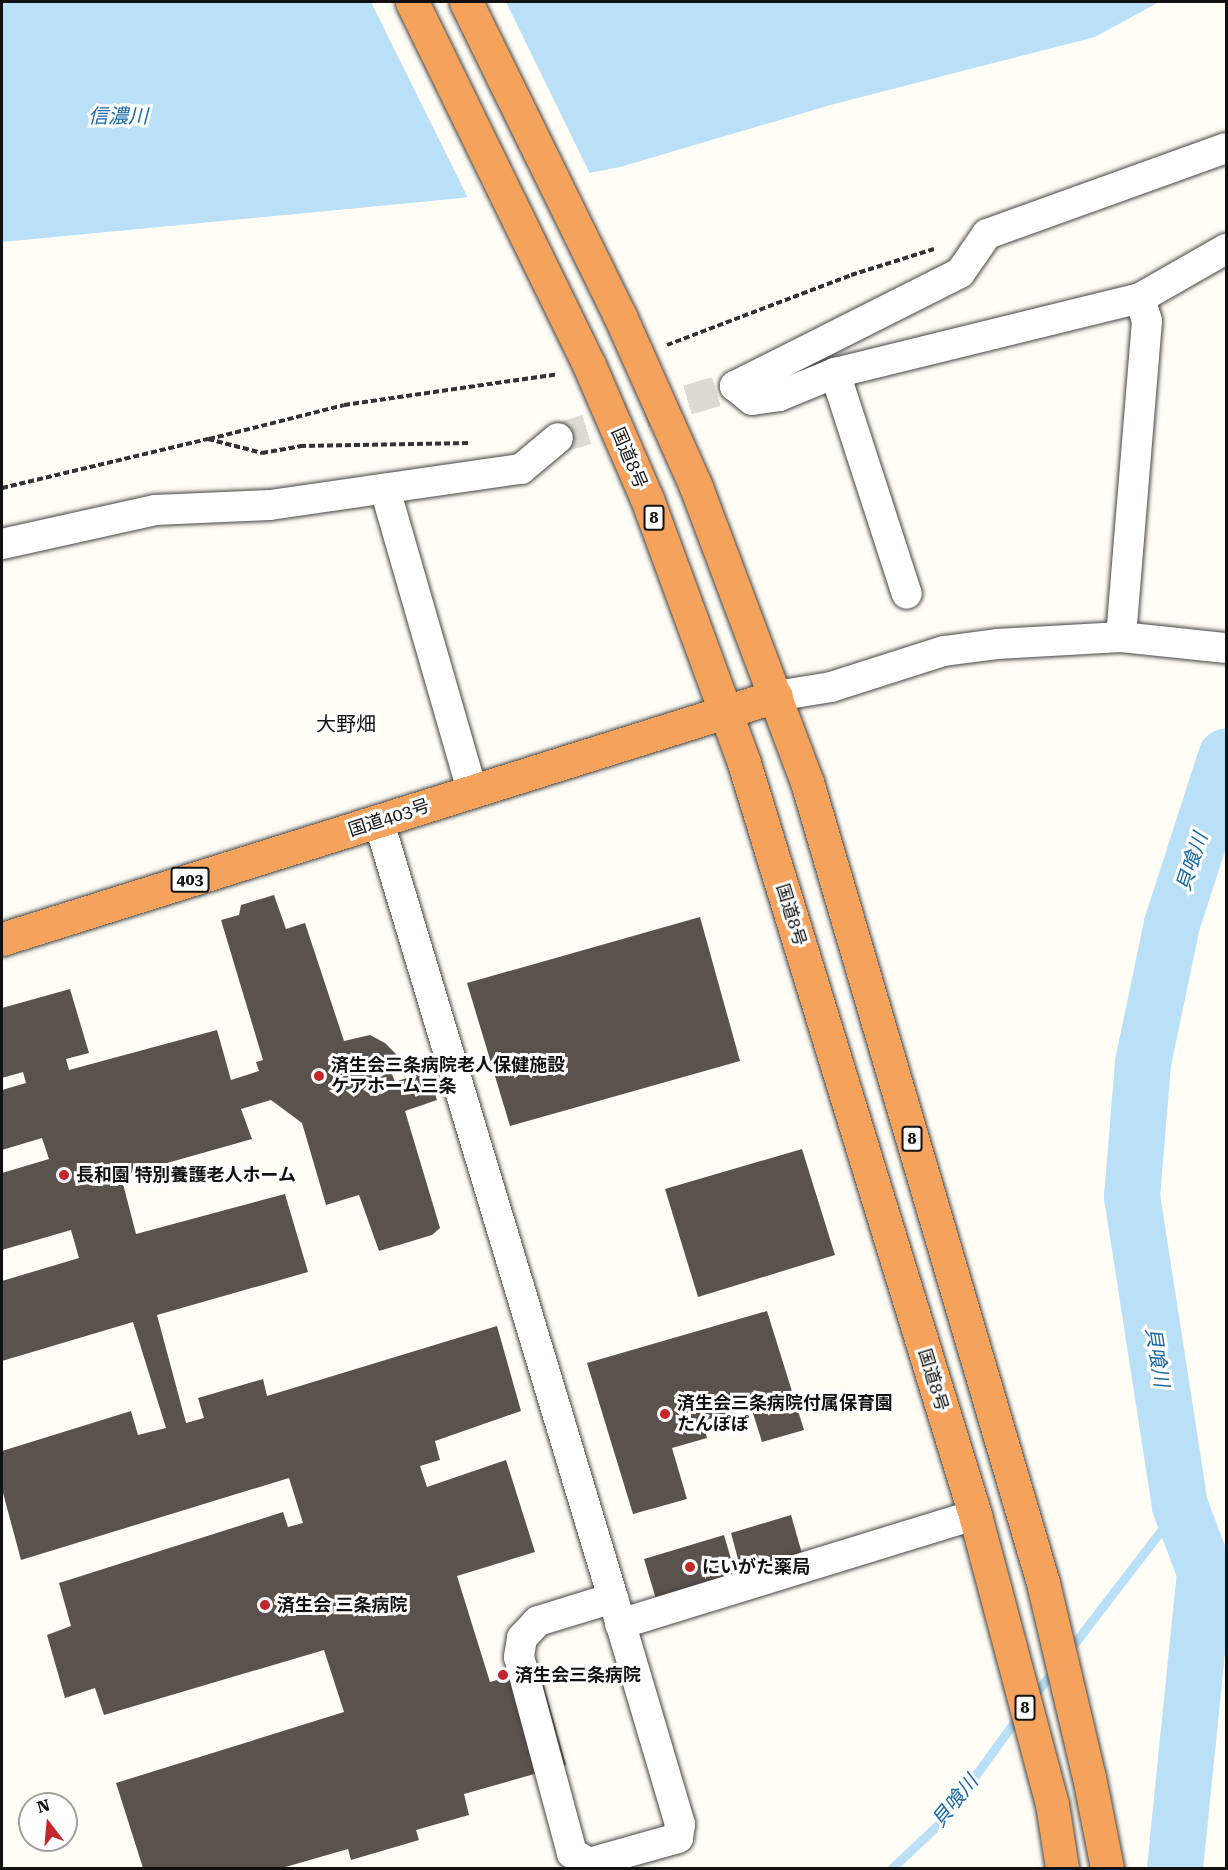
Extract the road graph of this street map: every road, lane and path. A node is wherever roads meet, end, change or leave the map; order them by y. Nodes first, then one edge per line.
1 (412, 2) edge
2 (466, 2) edge
3 (1223, 153) edge
4 (987, 234) junction
5 (1227, 249) edge
6 (1140, 298) junction
7 (664, 346) dead end
8 (560, 373) dead end
9 (835, 373) junction
10 (558, 438) tunnel mouth
11 (208, 440) junction
12 (478, 443) dead end
13 (2, 488) edge
14 (385, 489) junction
15 (2, 544) edge
16 (907, 594) dead end
17 (1120, 637) junction
18 (1227, 648) edge
19 (776, 696) junction
20 (726, 711) junction
21 (472, 790) junction
22 (379, 822) junction
23 (2, 939) edge
24 (975, 1515) junction
25 (616, 1611) junction
26 (1062, 1869) edge
27 (1107, 1869) edge

1 - 20 highway, 国道8号 / 8
2 - 19 highway, 8
3 - 4 street
4 - 7 path
4 - 9 street
5 - 6 street
6 - 9 street
6 - 17 street
8 - 11 path
9 - 16 street
10 - 14 street
11 - 12 path
11 - 13 path
14 - 15 street
14 - 21 street
17 - 18 street
17 - 19 street
19 - 20 highway, 国道403号 / 403
19 - 27 highway, 8
20 - 21 highway, 国道403号 / 403
20 - 24 highway, 国道8号 / 8
21 - 22 highway, 国道403号 / 403
22 - 23 highway, 国道403号 / 403
22 - 25 street
24 - 25 street
24 - 26 highway, 国道8号 / 8
25 - 25 street

